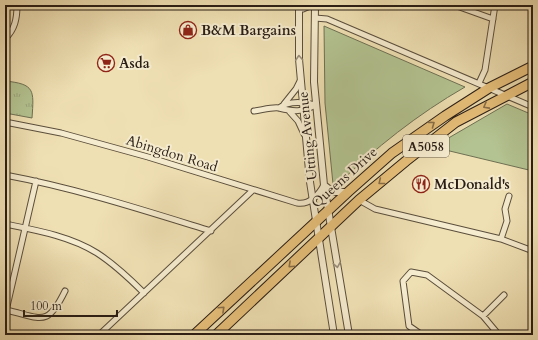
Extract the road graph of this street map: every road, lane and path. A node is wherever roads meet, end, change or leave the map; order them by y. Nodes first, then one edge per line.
1 (17, 5) edge
2 (290, 5) edge
3 (314, 5) edge
4 (454, 5) edge
5 (506, 5) edge
6 (495, 6) edge
7 (299, 7) edge
8 (314, 18) junction
9 (493, 19) junction
10 (5, 39) edge
11 (533, 66) edge
12 (301, 76) junction
13 (533, 82) edge
14 (479, 83) junction
15 (489, 88) junction
16 (507, 95) junction
17 (304, 102) junction
18 (284, 104) junction
19 (316, 105) junction
20 (533, 107) edge
21 (279, 108) junction
22 (305, 110) junction
23 (254, 111) dead end
24 (289, 111) junction
25 (5, 122) edge
26 (306, 137) junction
27 (5, 175) edge
28 (36, 181) junction
29 (324, 185) junction
30 (253, 190) junction
31 (348, 192) junction
32 (509, 196) dead end
33 (312, 199) junction
34 (359, 200) junction
35 (328, 211) junction
36 (316, 221) junction
37 (5, 224) edge
38 (332, 226) junction
39 (25, 228) junction
40 (211, 231) junction
41 (319, 238) junction
42 (501, 239) junction
43 (533, 251) edge
44 (65, 291) dead end
45 (144, 293) junction
46 (504, 295) dead end
47 (6, 312) edge
48 (483, 316) junction
49 (99, 335) edge
50 (194, 335) edge
51 (216, 335) edge
52 (334, 335) edge
53 (349, 335) edge
54 (422, 335) edge
55 (499, 335) edge

1 - 10 street
2 - 7 street
3 - 7 street
3 - 8 street, Utting Avenue
4 - 9 street
5 - 6 street
6 - 9 street
12 -> 7 street, Utting Avenue
8 - 14 street
8 - 19 street, Utting Avenue
9 - 14 street
11 - 15 highway, Queens Drive / A5058
12 - 17 street, Utting Avenue
12 - 18 street
13 - 16 highway, Queens Drive / A5058
14 - 15 street
15 - 16 street
31 -> 15 highway, Queens Drive / A5058
16 - 20 street
16 -> 34 highway, Queens Drive / A5058
17 - 18 street
17 - 19 street
17 - 22 street, Utting Avenue
18 - 21 street
19 - 22 street
19 - 29 street, Utting Avenue
21 - 23 street
21 - 24 street
22 - 24 street
22 - 26 street, Utting Avenue
24 - 26 street
25 - 30 street, Abingdon Road
26 - 33 street, Utting Avenue
27 - 28 street
28 - 39 street
28 - 40 street
29 - 31 street
29 - 33 street
29 - 35 street, Utting Avenue
30 - 33 street, Abingdon Road
30 - 40 street
31 - 35 highway, Queens Drive / A5058
32 - 42 street
33 - 36 street, Utting Avenue
34 - 38 highway, Queens Drive / A5058
34 - 42 street
35 - 36 highway, Queens Drive / A5058
35 - 38 street, Utting Avenue
36 - 41 street, Utting Avenue
50 -> 36 highway, Queens Drive / A5058
37 - 39 street
38 - 41 highway, Queens Drive / A5058
38 -> 53 street, Utting Avenue
39 - 45 street
39 - 47 street
40 - 45 street
41 -> 51 highway, Queens Drive / A5058
41 - 52 street, Utting Avenue
42 - 43 street
44 - 47 street
45 - 49 street
46 - 48 street
48 - 54 street
48 - 55 street

